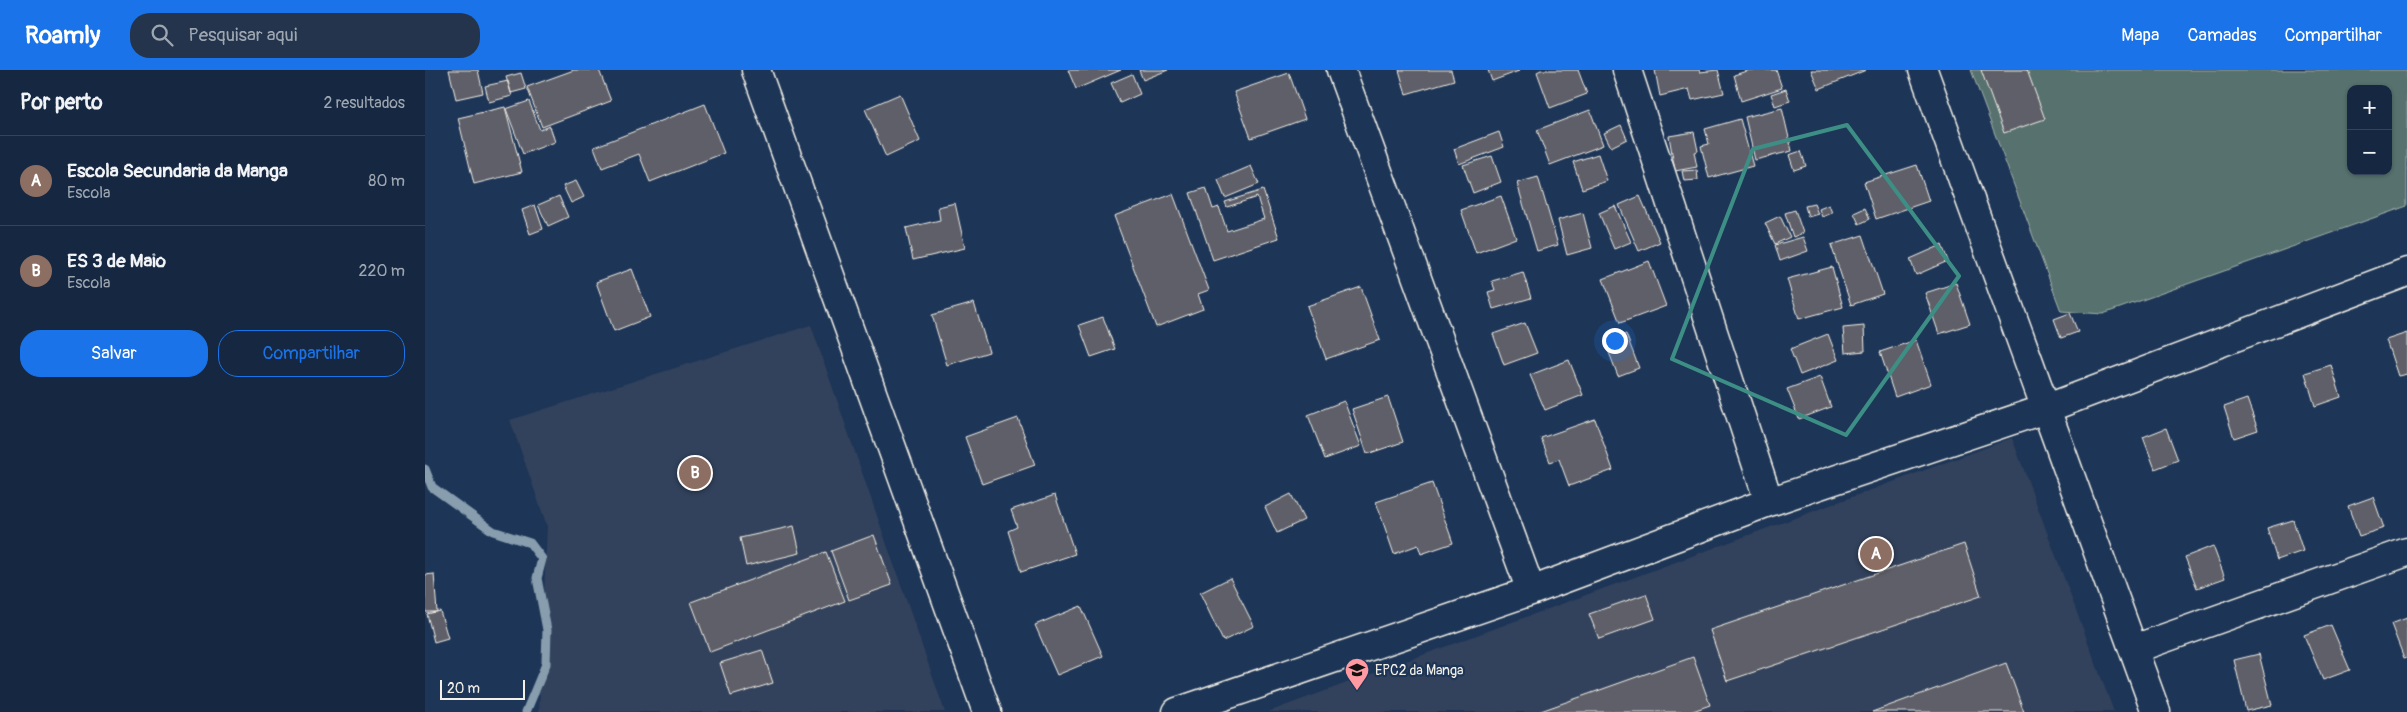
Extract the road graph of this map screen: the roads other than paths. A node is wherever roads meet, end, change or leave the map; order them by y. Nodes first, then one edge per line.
1 (756, 70) edge
2 (1341, 70) edge
3 (1627, 70) edge
4 (1923, 70) edge
5 (2407, 272) edge
6 (2045, 409) junction
7 (1769, 502) junction
8 (2407, 552) edge
9 (1531, 591) junction
10 (2134, 649) junction
11 (987, 712) edge
12 (1177, 712) edge
13 (2156, 712) edge

1 - 11 street
2 - 9 street
3 - 7 street
4 - 6 street
5 - 6 street
6 - 7 street
6 - 10 street
7 - 9 street
8 - 10 street
9 - 12 street
10 - 13 street

